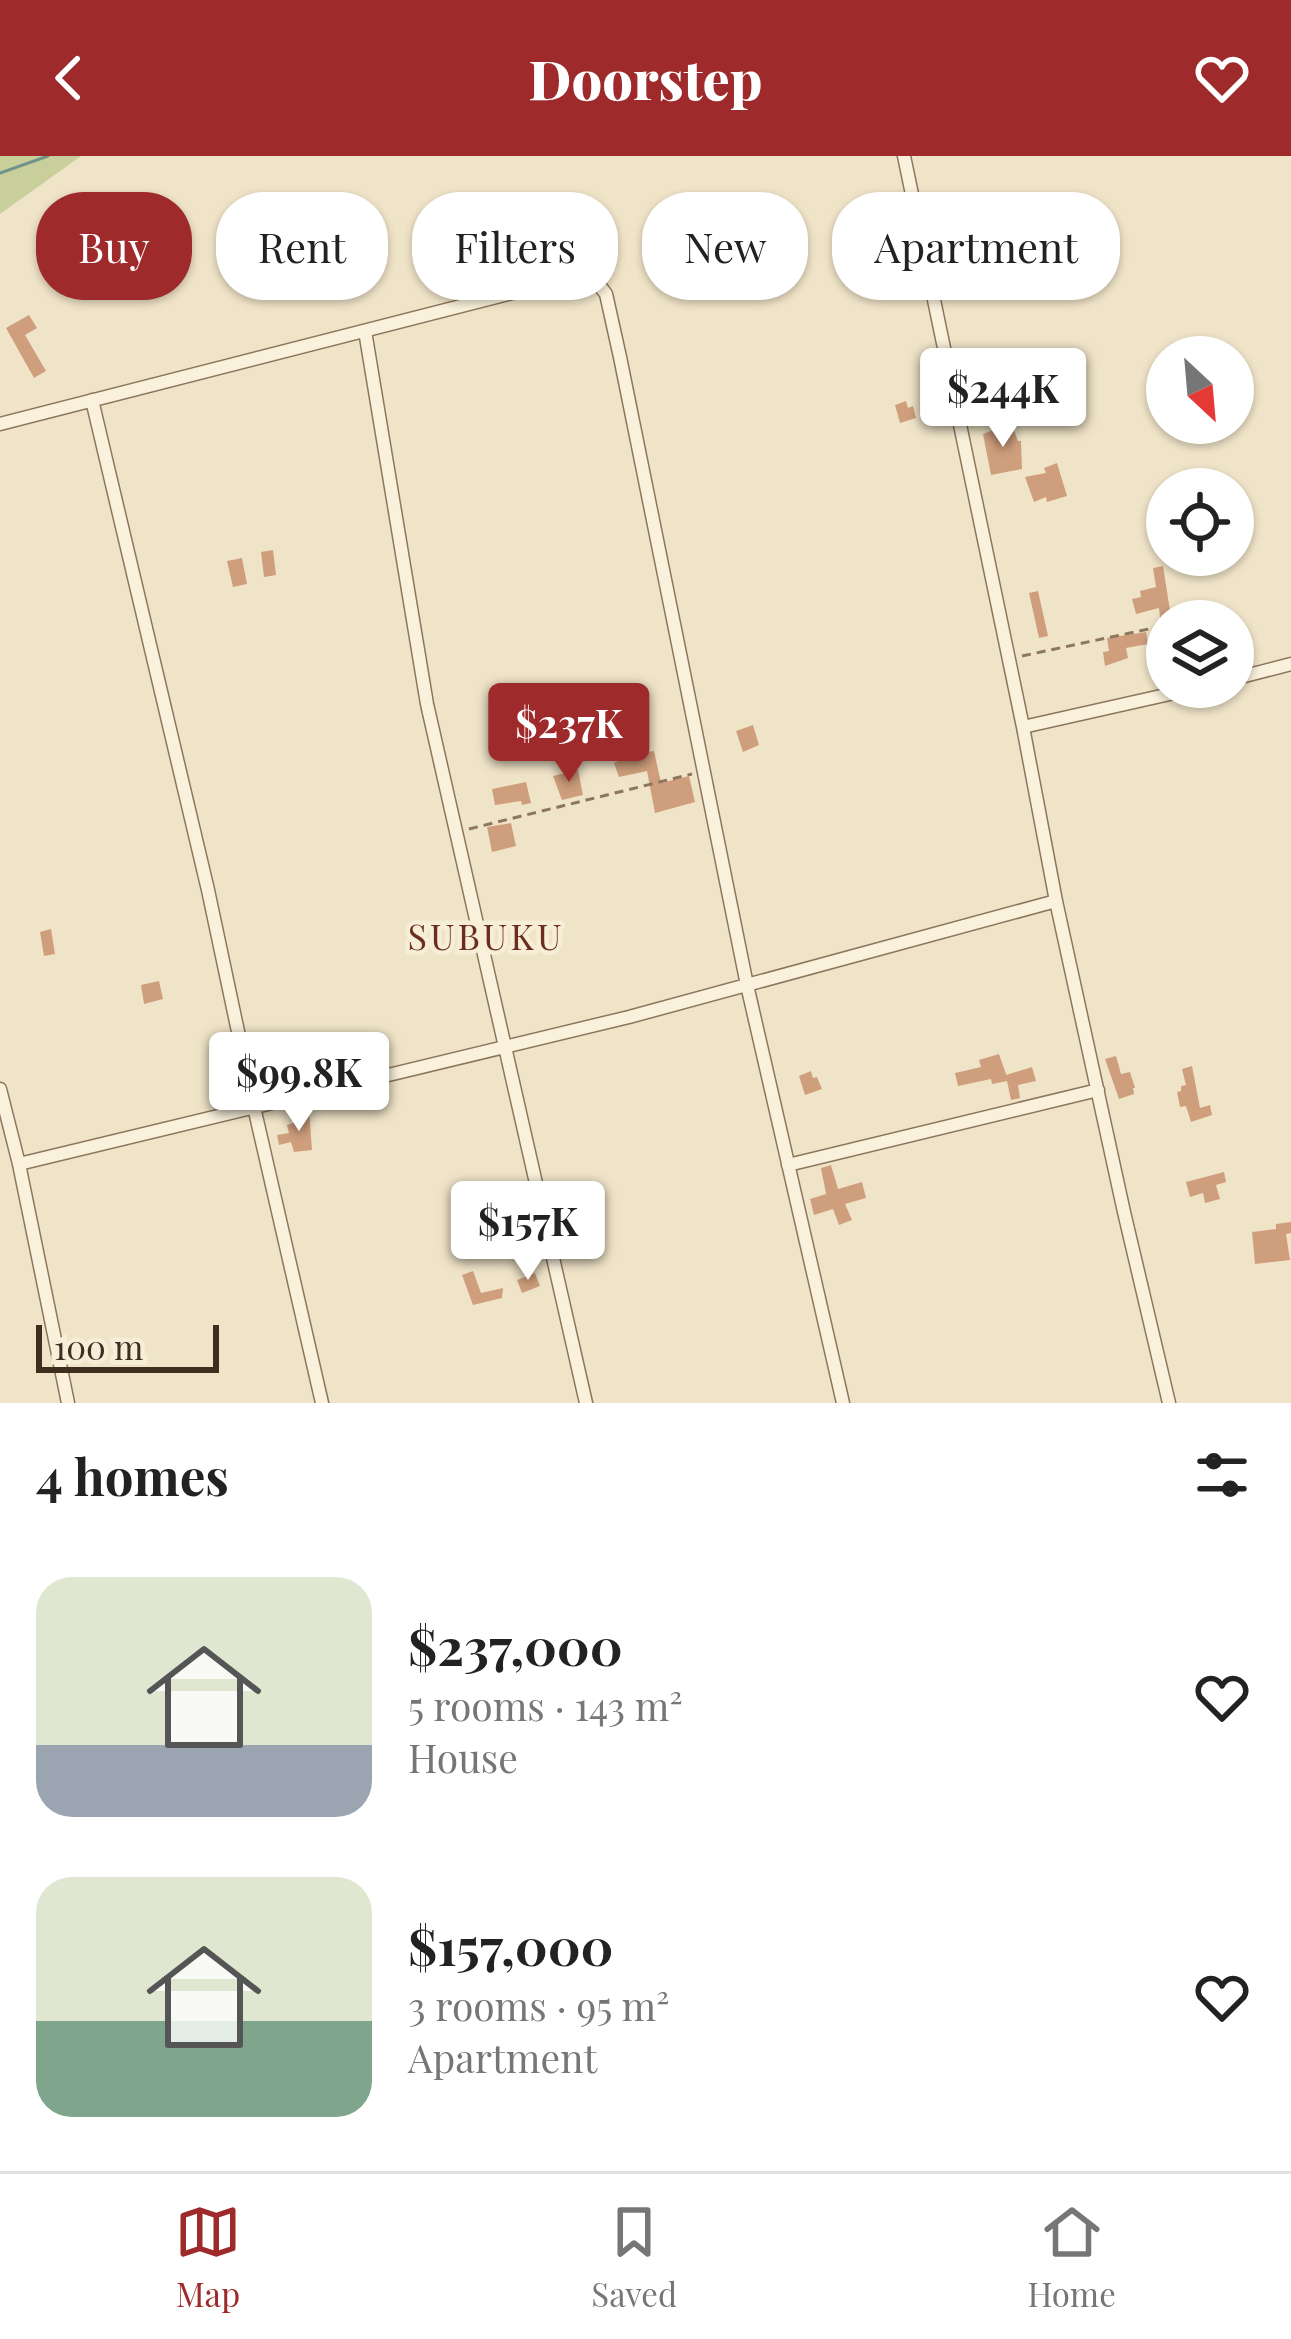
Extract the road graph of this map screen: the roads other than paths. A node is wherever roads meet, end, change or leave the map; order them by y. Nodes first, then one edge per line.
1 (904, 156) edge
2 (365, 331) junction
3 (92, 400) junction
4 (0, 424) edge
5 (1291, 664) edge
6 (1254, 674) edge
7 (1146, 699) edge
8 (1023, 727) junction
9 (1056, 901) junction
10 (747, 985) junction
11 (503, 1046) junction
12 (0, 1090) edge
13 (1098, 1090) junction
14 (254, 1108) junction
15 (19, 1164) junction
16 (788, 1165) junction
17 (68, 1403) edge
18 (322, 1403) edge
19 (586, 1403) edge
20 (843, 1403) edge
21 (1169, 1403) edge

1 - 8 street
2 - 3 street
2 - 10 street
2 - 11 street
3 - 4 street
3 - 14 street
5 - 6 street
7 - 8 street
8 - 9 street
9 - 10 street
9 - 13 street
10 - 11 street
10 - 16 street
11 - 14 street
11 - 19 street
12 - 15 street
13 - 16 street
13 - 21 street
14 - 15 street
14 - 18 street
15 - 17 street
16 - 20 street

